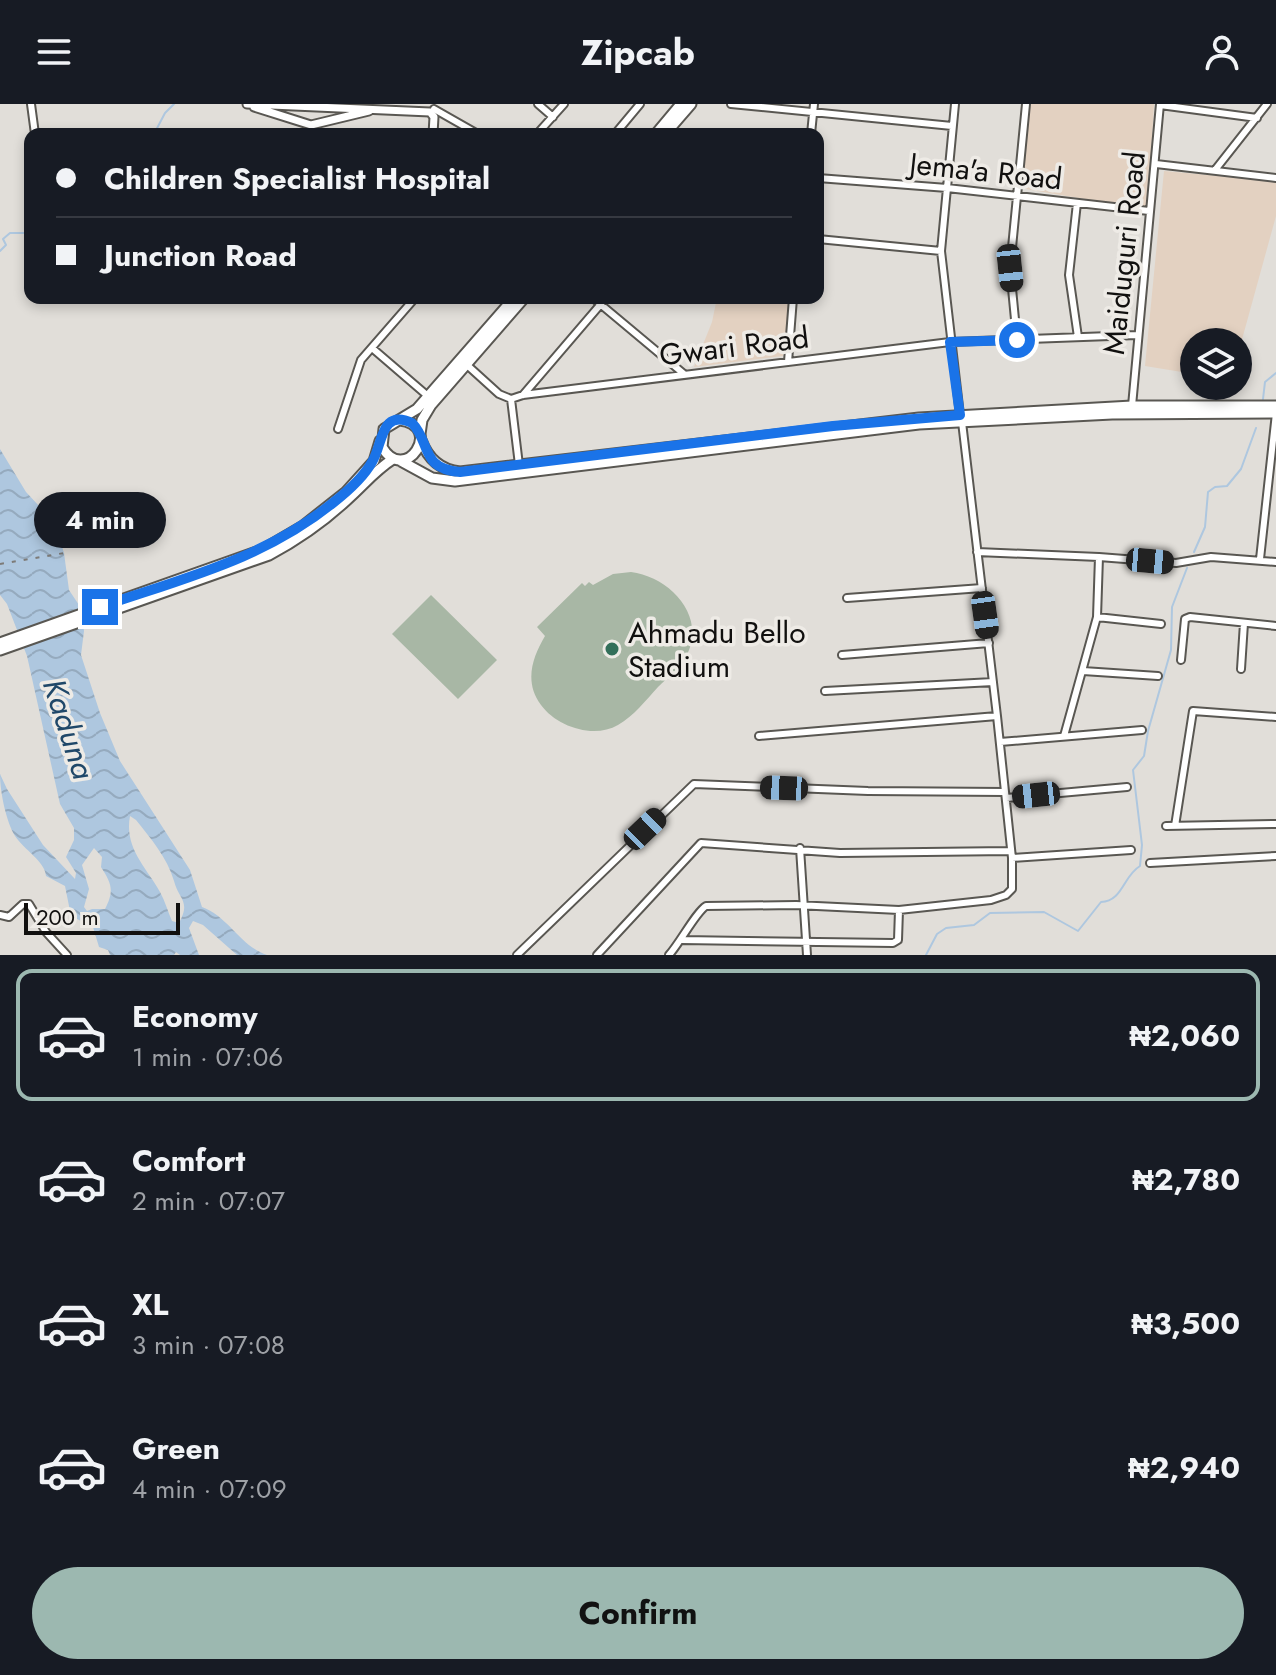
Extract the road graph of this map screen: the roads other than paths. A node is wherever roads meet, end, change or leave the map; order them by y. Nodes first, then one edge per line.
1 (31, 104) edge
2 (247, 104) edge
3 (538, 104) edge
4 (564, 104) edge
5 (640, 104) edge
6 (681, 104) edge
7 (691, 104) edge
8 (731, 104) edge
9 (955, 104) edge
10 (1026, 104) edge
11 (1160, 104) edge
12 (1267, 104) edge
13 (1198, 106) edge
14 (379, 108) junction
15 (814, 108) edge
16 (434, 109) edge
17 (553, 117) junction
18 (1257, 118) junction
19 (952, 126) junction
20 (34, 128) edge
21 (467, 128) edge
22 (543, 128) edge
23 (620, 128) edge
24 (661, 128) edge
25 (670, 128) edge
26 (812, 128) edge
27 (1156, 164) junction
28 (1215, 170) junction
29 (824, 178) edge
30 (1276, 178) edge
31 (947, 188) junction
32 (1017, 197) junction
33 (1077, 203) junction
34 (1149, 211) junction
35 (824, 240) edge
36 (941, 251) junction
37 (410, 304) edge
38 (505, 304) edge
39 (519, 304) edge
40 (793, 304) edge
41 (601, 305) joint
42 (1137, 335) junction
43 (1078, 337) junction
44 (1017, 340) junction
45 (950, 342) junction
46 (372, 348) junction
47 (788, 362) junction
48 (467, 365) junction
49 (684, 374) junction
50 (523, 395) junction
51 (429, 397) junction
52 (511, 399) junction
53 (1132, 406) junction
54 (1268, 408) edge
55 (1252, 409) junction
56 (1276, 413) edge
57 (961, 418) junction
58 (400, 420) junction
59 (338, 429) dead end
60 (420, 437) junction
61 (380, 441) junction
62 (649, 453) junction
63 (396, 459) junction
64 (519, 465) junction
65 (977, 552) junction
66 (1099, 557) junction
67 (1260, 559) junction
68 (1276, 562) edge
69 (982, 588) junction
70 (847, 598) dead end
71 (102, 610) junction
72 (1097, 617) junction
73 (1244, 623) junction
74 (1161, 624) dead end
75 (1276, 626) edge
76 (0, 643) edge
77 (989, 643) junction
78 (0, 650) edge
79 (842, 655) dead end
80 (1181, 660) dead end
81 (1241, 669) dead end
82 (1083, 671) junction
83 (1158, 676) dead end
84 (993, 682) junction
85 (825, 691) dead end
86 (997, 716) junction
87 (1276, 717) edge
88 (1142, 730) dead end
89 (759, 736) dead end
90 (1064, 736) junction
91 (1000, 742) junction
92 (1127, 787) dead end
93 (1005, 795) junction
94 (1276, 824) edge
95 (1166, 826) dead end
96 (1175, 826) junction
97 (800, 848) junction
98 (1131, 850) dead end
99 (1011, 854) junction
100 (1276, 856) edge
101 (1150, 863) dead end
102 (805, 905) junction
103 (899, 910) junction
104 (0, 915) edge
105 (682, 940) junction
106 (806, 942) junction
107 (67, 955) edge
108 (517, 955) edge
109 (597, 955) edge
110 (669, 955) edge
111 (807, 955) edge

1 - 20 street
2 - 14 street
2 - 14 street
3 - 17 street
4 - 17 street
5 - 23 street
6 - 24 main road
7 - 25 main road
8 - 15 street
9 - 19 street
10 - 32 street
11 - 13 street
11 - 27 street, Maiduguri Road
12 - 18 street
13 - 18 street
14 - 16 street
15 - 19 street
15 - 26 street
16 - 21 street
17 - 22 street
18 - 28 street
19 - 31 street
27 - 28 street
27 - 34 street, Maiduguri Road
28 - 30 street
29 - 31 street, Jema'a Road
31 - 32 street, Jema'a Road
31 - 36 street
32 - 33 street, Jema'a Road
32 - 44 street
33 - 34 street, Jema'a Road
33 - 43 street
34 - 42 street, Maiduguri Road
35 - 36 street
36 - 45 street
37 - 46 street
38 - 51 main road
39 - 48 main road
40 - 47 street
41 - 49 street
41 - 50 street
42 - 43 street, Gwari Road
42 - 53 street, Maiduguri Road
43 - 44 street, Gwari Road
44 - 45 street, Gwari Road
45 - 47 street, Gwari Road
45 - 57 street
46 - 51 street
46 - 59 street
47 - 49 street, Gwari Road
48 - 52 street
48 - 60 main road
49 - 50 street, Gwari Road
50 - 52 street, Gwari Road
51 - 58 main road
52 - 64 street
53 - 55 main road
53 - 57 main road
54 - 55 main road
54 - 56 main road
55 - 57 main road
56 - 67 street
57 - 62 main road
57 - 65 street
58 - 60 main road
58 - 61 main road
60 - 63 main road
60 - 64 main road
61 - 63 main road
61 - 71 main road
62 - 63 main road
62 - 64 main road
63 - 71 main road
65 - 66 street
65 - 69 street
66 - 67 street
66 - 72 street
67 - 68 street
69 - 70 street
69 - 77 street
71 - 76 main road
71 - 78 main road
72 - 74 street
72 - 82 street
73 - 75 street
73 - 80 street
73 - 81 street
77 - 79 street
77 - 84 street
82 - 83 street
82 - 90 street
84 - 85 street
84 - 86 street
86 - 89 street
86 - 91 street
87 - 96 street
88 - 90 street
90 - 91 street
91 - 93 street
92 - 93 street
93 - 99 street
93 - 108 street
94 - 96 street
95 - 96 street
97 - 99 street
97 - 102 street
97 - 109 street
98 - 99 street
99 - 103 street
100 - 101 street
102 - 103 street
102 - 105 street
102 - 106 street
103 - 106 street
104 - 107 street
105 - 106 street
105 - 110 street
106 - 111 street

